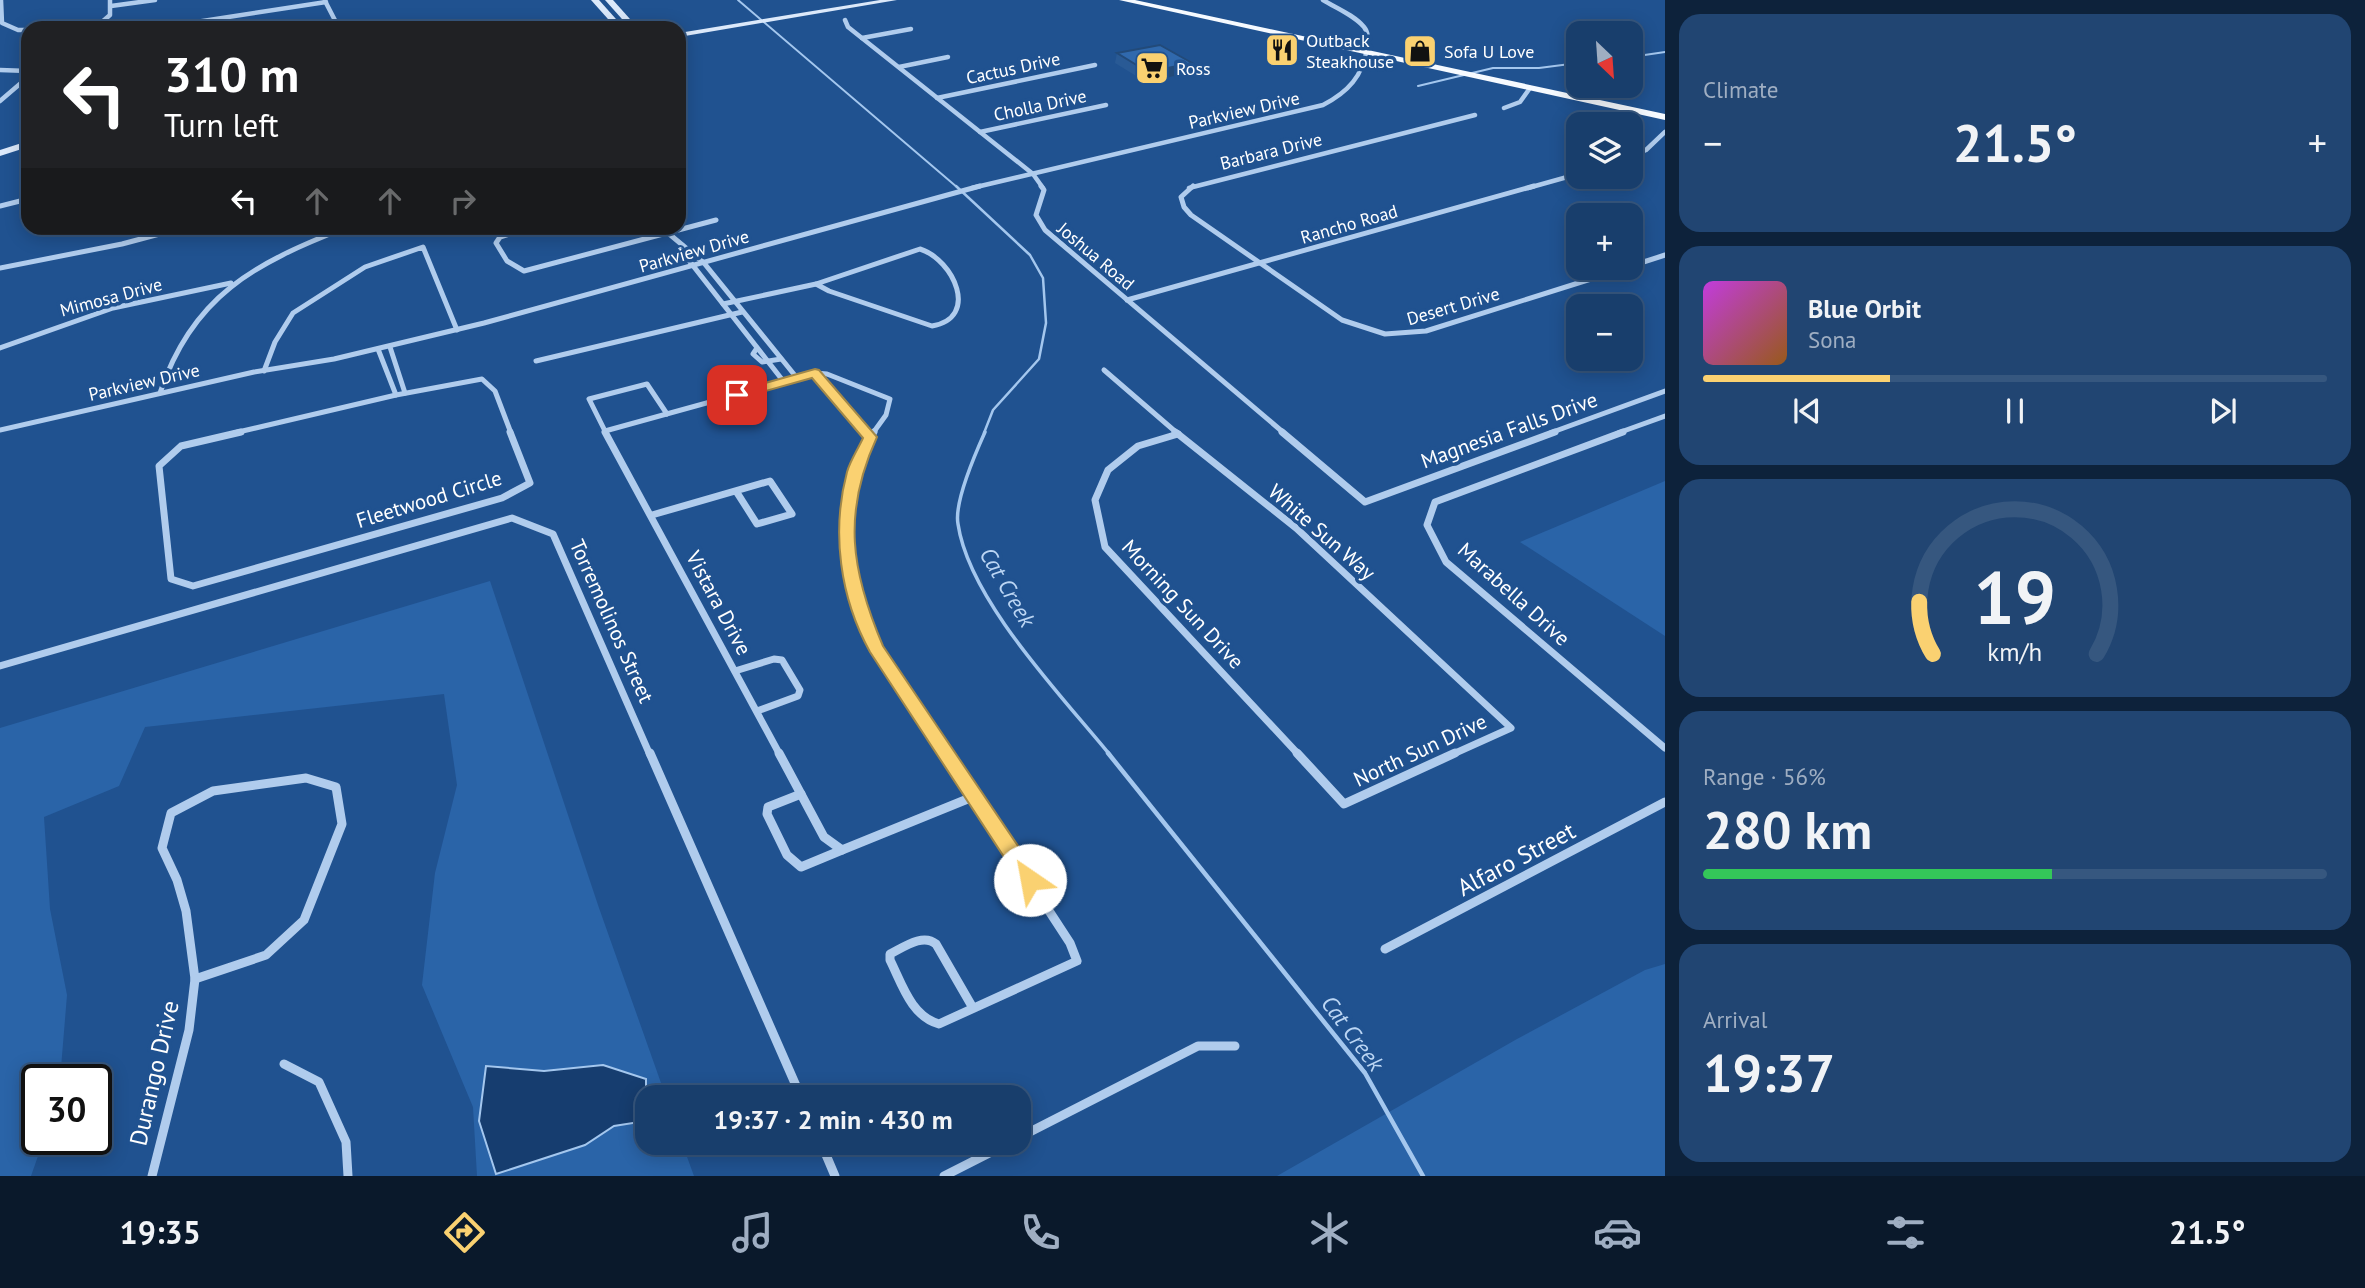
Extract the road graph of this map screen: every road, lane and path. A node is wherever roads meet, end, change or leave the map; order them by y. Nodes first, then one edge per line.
1 (1, 0) edge
2 (110, 0) edge
3 (155, 0) edge
4 (595, 0) edge
5 (609, 0) edge
6 (872, 0) edge
7 (892, 0) edge
8 (1122, 0) edge
9 (1151, 0) edge
10 (1323, 0) edge
11 (325, 1) edge
12 (851, 3) edge
13 (111, 6) junction
14 (845, 20) dead end
15 (103, 21) edge
16 (201, 21) edge
17 (336, 21) edge
18 (614, 21) edge
19 (628, 21) edge
20 (686, 26) edge
21 (911, 29) dead end
22 (21, 30) edge
23 (686, 34) edge
24 (862, 38) junction
25 (1366, 50) junction
26 (948, 57) dead end
27 (1095, 65) dead end
28 (899, 67) junction
29 (0, 70) edge
30 (21, 71) edge
31 (21, 82) edge
32 (1524, 84) junction
33 (937, 98) junction
34 (0, 100) edge
35 (1107, 105) dead end
36 (1504, 108) dead end
37 (1665, 110) edge
38 (1475, 115) dead end
39 (1665, 117) edge
40 (980, 132) junction
41 (1665, 132) edge
42 (21, 145) edge
43 (0, 146) edge
44 (21, 147) edge
45 (1643, 149) edge
46 (0, 153) edge
47 (1033, 174) junction
48 (1566, 177) edge
49 (21, 201) edge
50 (0, 206) edge
51 (716, 220) dead end
52 (686, 228) edge
53 (156, 235) edge
54 (328, 235) edge
55 (506, 235) edge
56 (659, 235) edge
57 (670, 235) edge
58 (682, 245) junction
59 (1665, 255) edge
60 (1643, 262) edge
61 (704, 263) junction
62 (1260, 263) junction
63 (695, 266) junction
64 (0, 268) edge
65 (1586, 280) edge
66 (232, 283) junction
67 (816, 284) junction
68 (1127, 300) junction
69 (738, 306) junction
70 (727, 309) junction
71 (457, 330) junction
72 (763, 337) junction
73 (751, 340) junction
74 (390, 346) junction
75 (0, 348) edge
76 (378, 349) junction
77 (781, 359) junction
78 (536, 361) dead end
79 (769, 363) junction
80 (1104, 370) dead end
81 (264, 371) junction
82 (815, 373) junction
83 (797, 378) junction
84 (784, 382) junction
85 (1665, 391) edge
86 (160, 393) junction
87 (405, 393) junction
88 (396, 395) junction
89 (667, 414) junction
90 (1665, 416) edge
91 (0, 430) edge
92 (605, 430) junction
93 (1178, 435) junction
94 (870, 437) junction
95 (736, 491) junction
96 (1365, 502) joint
97 (652, 515) junction
98 (0, 666) edge
99 (735, 671) junction
100 (757, 711) junction
101 (1511, 727) joint
102 (1665, 748) edge
103 (801, 794) junction
104 (975, 796) junction
105 (1665, 802) edge
106 (1344, 804) joint
107 (842, 850) junction
108 (1385, 949) dead end
109 (195, 979) junction
110 (973, 1008) junction
111 (1235, 1046) dead end
112 (284, 1065) dead end
113 (796, 1085) edge
114 (1031, 1131) edge
115 (826, 1155) edge
116 (985, 1155) edge
117 (152, 1176) edge
118 (348, 1176) edge
119 (835, 1176) edge
120 (944, 1176) edge

1 - 22 street
2 - 13 street
3 - 13 street
4 - 18 main road
5 - 19 main road
6 - 12 main road
7 - 12 main road
8 - 25 main road
9 - 25 main road
10 - 25 street
11 - 16 street
11 - 17 street
12 - 20 main road
12 - 23 main road
13 - 15 street
14 - 24 street
21 - 24 street
24 - 28 street
25 - 32 main road
25 - 47 street, Parkview Drive
26 - 28 street
27 - 33 street, Cactus Drive
28 - 33 street
29 - 30 street
31 - 34 street
32 - 36 street
32 - 37 main road
32 - 39 main road
33 - 40 street
35 - 40 street, Cholla Drive
38 - 62 street, Barbara Drive
40 - 47 street
41 - 45 street
42 - 43 main road
44 - 46 main road
47 - 61 street, Parkview Drive
47 - 68 street, Joshua Road
48 - 62 street, Rancho Road
49 - 50 street
51 - 52 street
53 - 64 street
54 - 66 street
55 - 56 street
57 - 58 street
58 - 61 street
58 - 63 street
59 - 60 street
61 - 63 street, Parkview Drive
61 - 69 street
62 - 65 street, Desert Drive
62 - 68 street, Rancho Road
63 - 70 street
63 - 71 street, Parkview Drive
66 - 75 street, Mimosa Drive
66 - 86 street
67 - 67 street
67 - 69 street
68 - 96 street, Joshua Road
69 - 70 street
69 - 70 street
69 - 72 street
70 - 73 street
70 - 78 street
71 - 74 street, Parkview Drive
71 - 81 street
72 - 73 street
72 - 77 street
73 - 79 street
74 - 76 street, Parkview Drive
74 - 87 street
76 - 81 street, Parkview Drive
76 - 88 street
77 - 79 street
77 - 83 street
79 - 84 street
80 - 93 street, White Sun Way
81 - 86 street, Parkview Drive
82 - 83 street
82 - 94 street
82 - 94 street
83 - 84 street
84 - 89 street
85 - 96 street, Magnesia Falls Drive
86 - 91 street, Parkview Drive
87 - 88 street, Fleetwood Circle
87 - 88 street, Fleetwood Circle
89 - 92 street
89 - 92 street, Vistara Drive
90 - 102 street, Marabella Drive
92 - 97 street, Vistara Drive
93 - 101 street, White Sun Way
93 - 106 street, Morning Sun Drive
94 - 104 street
95 - 95 street
95 - 97 street
97 - 99 street, Vistara Drive
98 - 113 street, Torremolinos Street
99 - 100 street, Vistara Drive
99 - 100 street
100 - 103 street, Vistara Drive
101 - 106 street, North Sun Drive
103 - 107 street, Vistara Drive
103 - 107 street
104 - 107 street
104 - 110 street
105 - 108 street, Alfaro Street
109 - 109 street, Durango Drive
109 - 117 street, Durango Drive
110 - 110 street
111 - 114 street
112 - 118 street
115 - 119 street
116 - 120 street

